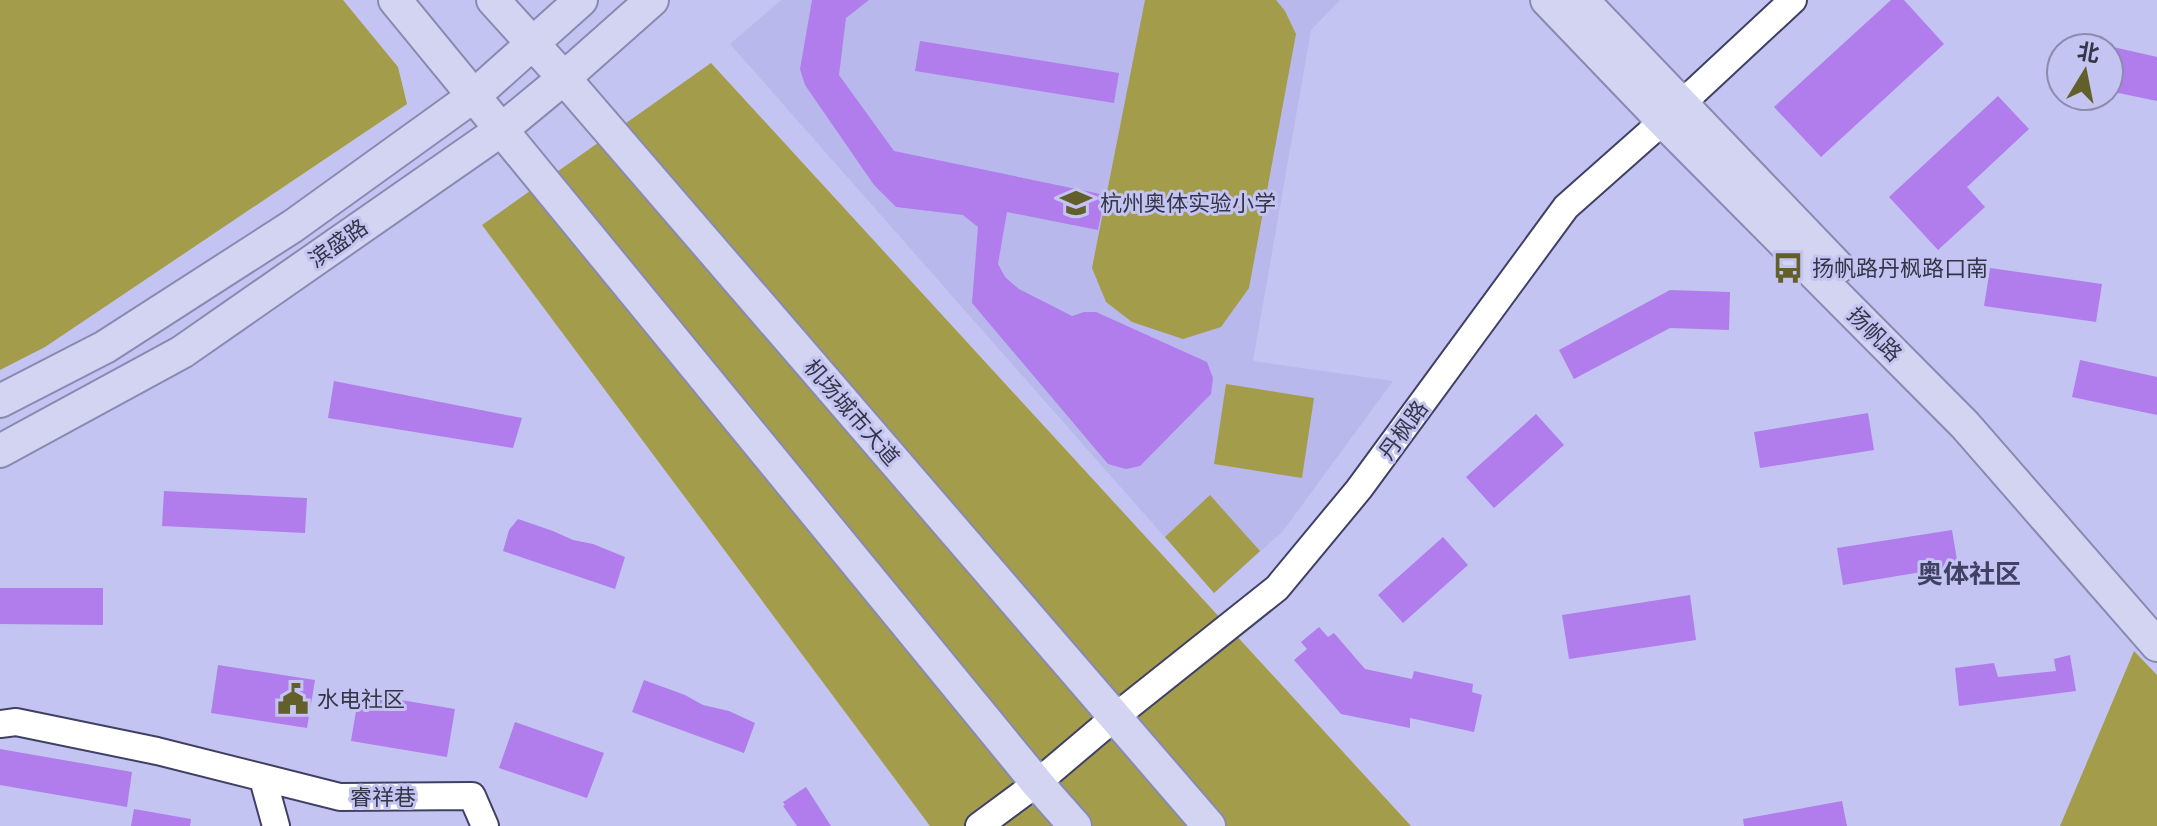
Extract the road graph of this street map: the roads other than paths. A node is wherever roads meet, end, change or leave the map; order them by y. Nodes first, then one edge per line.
1 (395, 0) edge
2 (493, 0) edge
3 (581, 0) edge
4 (652, 0) edge
5 (1547, 0) edge
6 (1582, 0) edge
7 (1793, 0) edge
8 (532, 44) junction
9 (564, 78) junction
10 (475, 95) junction
11 (1673, 112) junction
12 (501, 130) junction
13 (0, 401) edge
14 (0, 451) edge
15 (2157, 614) edge
16 (2157, 645) edge
17 (1115, 717) junction
18 (0, 724) edge
19 (263, 779) junction
20 (1037, 783) junction
21 (276, 826) edge
22 (485, 826) edge
23 (979, 826) edge
24 (1075, 826) edge
25 (1209, 826) edge

1 - 10 main road
2 - 8 main road, 机场城市大道
3 - 8 main road, 滨盛路
4 - 9 main road, 滨盛路
5 - 11 main road, 扬帆路
6 - 11 main road
7 - 11 street, 丹枫路
8 - 9 main road, 机场城市大道
8 - 10 main road, 滨盛路
9 - 12 main road, 滨盛路
9 - 17 main road, 机场城市大道
10 - 12 main road
10 - 13 main road, 滨盛路
11 - 15 main road
11 - 16 main road, 扬帆路
11 - 17 street, 丹枫路
12 - 14 main road, 滨盛路
12 - 20 main road
17 - 20 street, 丹枫路
17 - 25 main road, 机场城市大道
18 - 19 street
19 - 21 street
19 - 22 street, 睿祥巷
20 - 23 street, 丹枫路
20 - 24 main road

